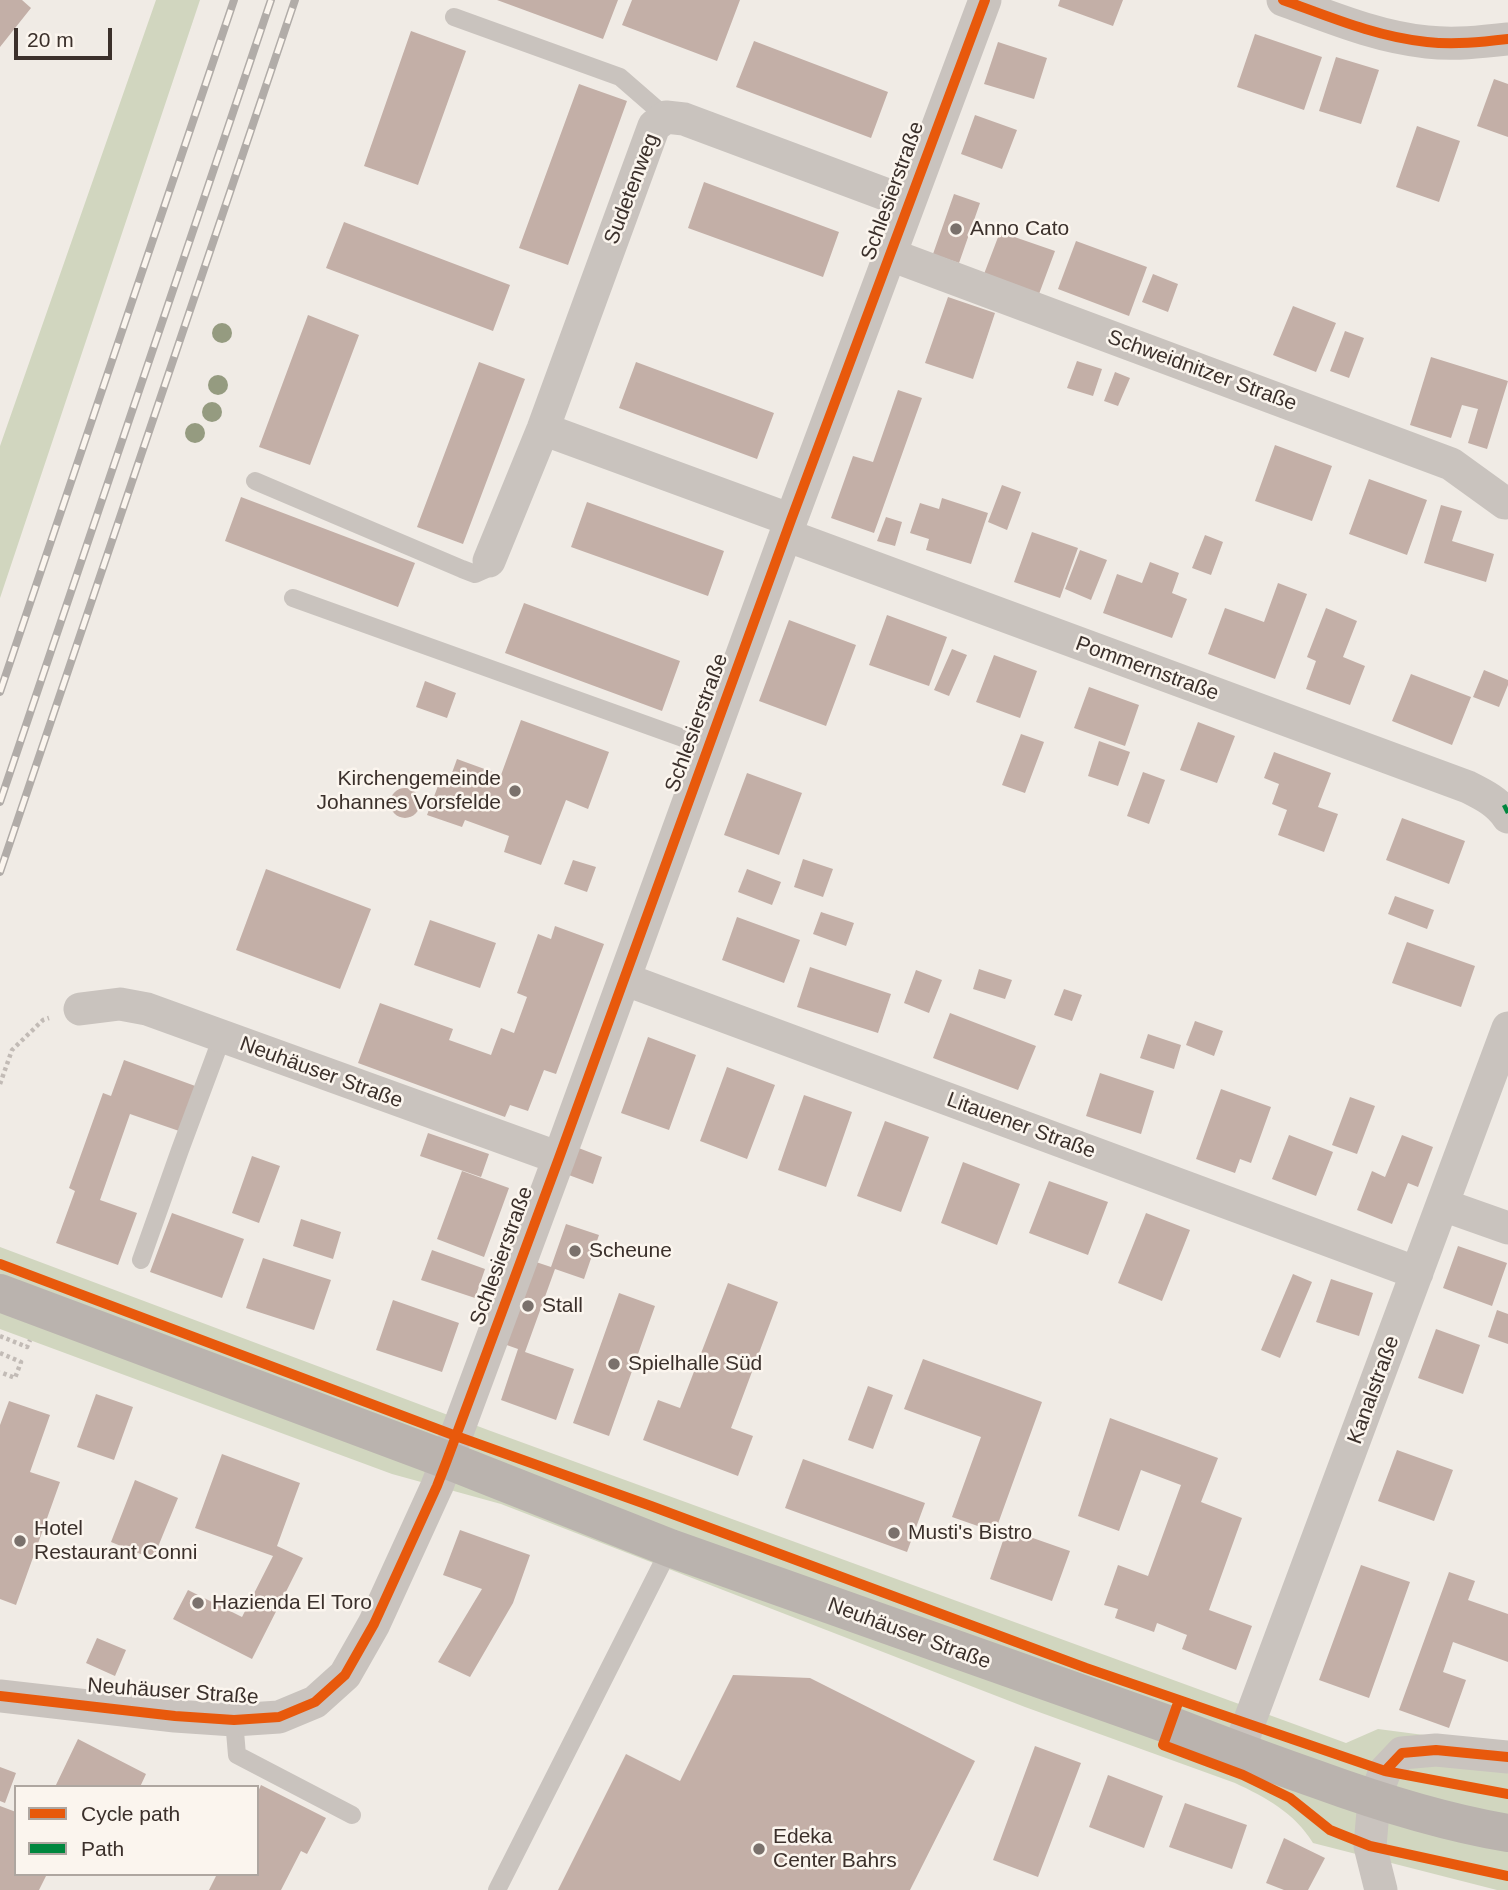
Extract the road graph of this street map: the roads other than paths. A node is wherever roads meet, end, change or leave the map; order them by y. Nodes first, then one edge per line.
1 (985, 0) edge
2 (1283, 0) edge
3 (454, 17) dead end
4 (1508, 38) edge
5 (666, 117) junction
6 (909, 203) junction
7 (891, 255) junction
8 (542, 429) junction
9 (256, 481) dead end
10 (1505, 503) dead end
11 (788, 528) junction
12 (489, 561) joint
13 (293, 598) dead end
14 (708, 747) junction
15 (1506, 813) edge
16 (624, 979) junction
17 (80, 1009) road end
18 (1508, 1028) edge
19 (222, 1037) junction
20 (559, 1158) junction
21 (1443, 1205) junction
22 (1508, 1228) edge
23 (141, 1260) dead end
24 (1417, 1273) junction
25 (0, 1293) edge
26 (447, 1460) junction
27 (670, 1549) junction
28 (0, 1696) edge
29 (234, 1720) junction
30 (1238, 1752) junction
31 (1508, 1757) edge
32 (1374, 1800) junction
33 (352, 1815) dead end
34 (1508, 1833) edge
35 (497, 1890) edge
36 (1381, 1890) edge

1 - 6 street, Schlesierstraße
2 - 4 street
3 - 5 lane
5 - 6 street, Sudetenweg
5 - 8 street, Sudetenweg
6 - 7 street, Schlesierstraße
7 - 10 street, Schweidnitzer Straße
7 - 11 street, Schlesierstraße
8 - 11 street
8 - 12 street, Sudetenweg
9 - 12 lane
11 - 14 street, Schlesierstraße
11 - 15 street, Pommernstraße
13 - 14 lane
14 - 16 street, Schlesierstraße
16 - 20 street, Schlesierstraße
16 - 24 street, Litauener Straße
17 - 19 street, Neuhäuser Straße
18 - 21 street, Kanalstraße
19 - 20 street, Neuhäuser Straße
19 - 23 lane
20 - 26 street, Schlesierstraße
21 - 22 street
21 - 24 street, Kanalstraße
24 - 30 street, Kanalstraße
25 - 26 main road, Neuhäuser Straße
26 - 27 main road, Neuhäuser Straße
26 - 29 street, Neuhäuser Straße
27 - 30 main road, Neuhäuser Straße
27 - 35 lane
28 - 29 street, Neuhäuser Straße
29 - 33 lane
30 - 32 main road, Neuhäuser Straße
31 - 32 street
32 - 34 main road, Neuhäuser Straße
32 - 36 street

